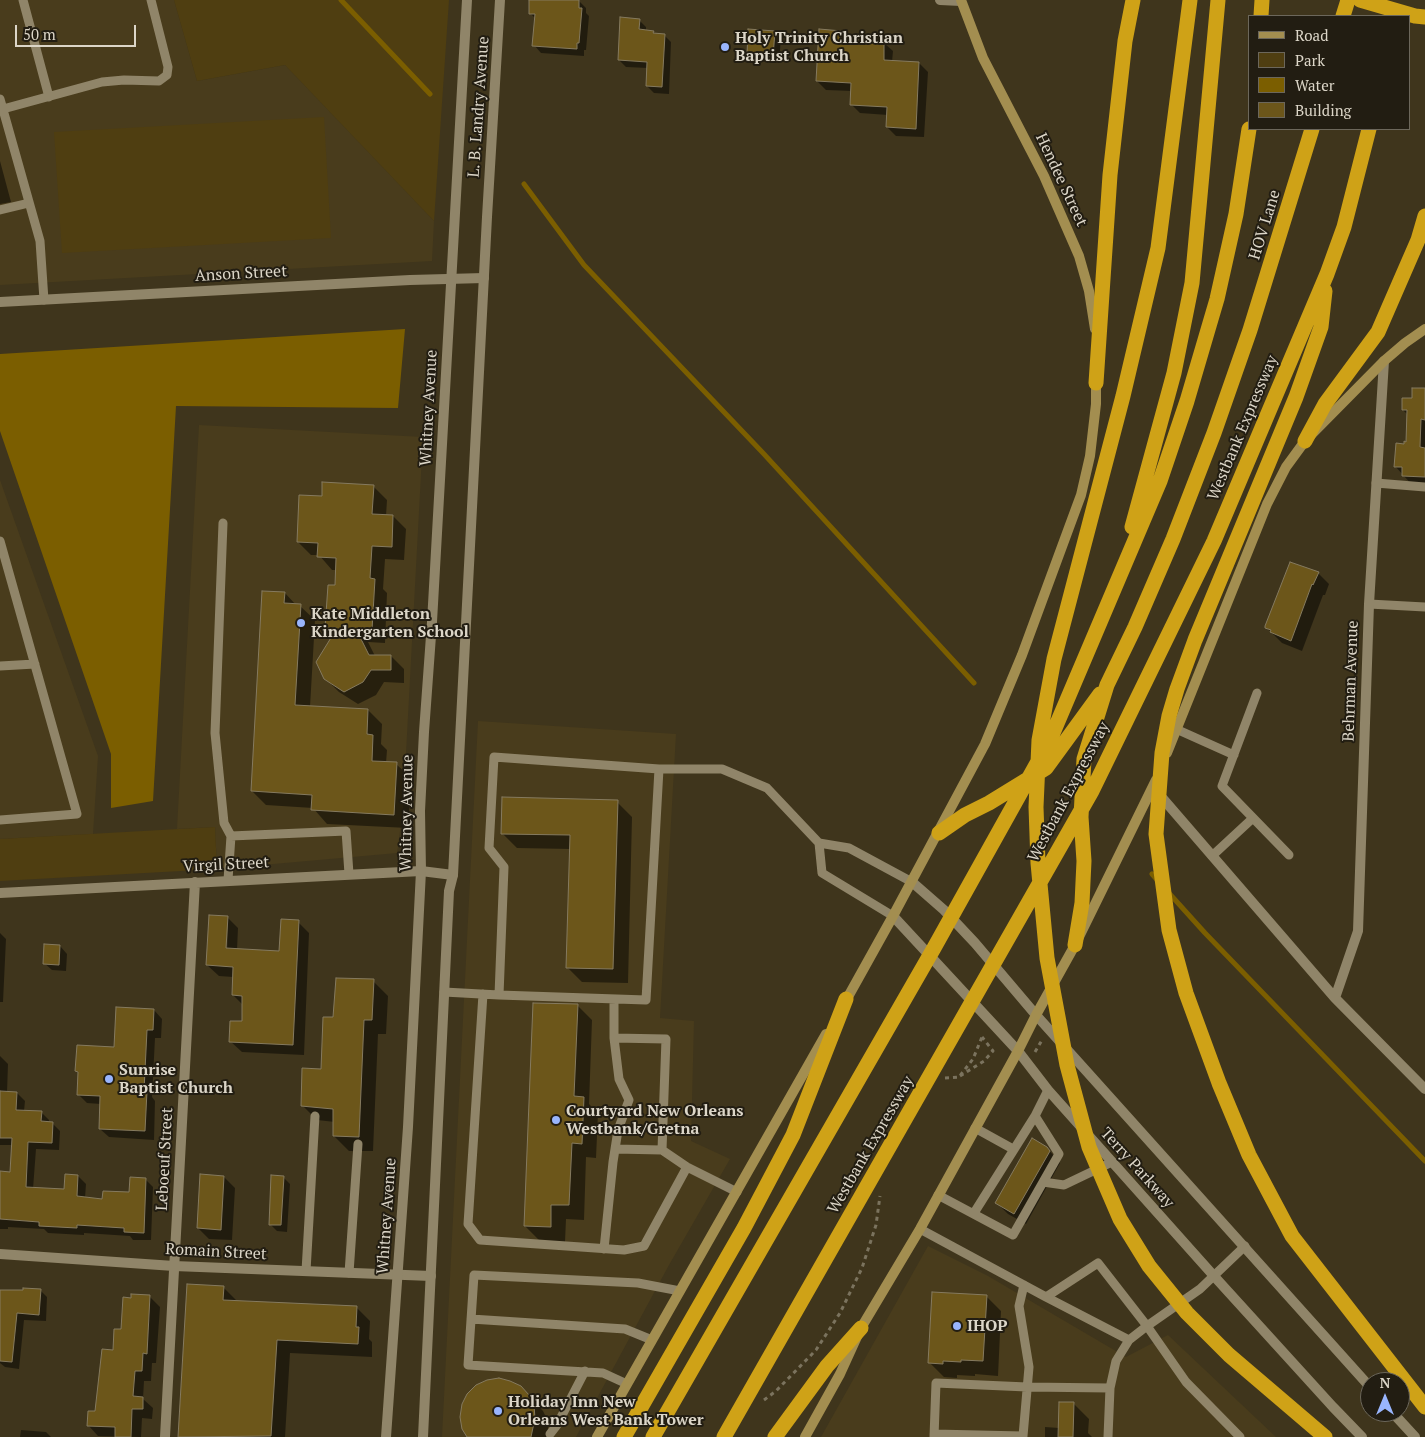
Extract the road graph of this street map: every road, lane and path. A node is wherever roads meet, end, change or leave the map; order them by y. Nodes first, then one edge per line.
1 (23, 0) edge
2 (150, 0) edge
3 (467, 0) edge
4 (500, 0) edge
5 (940, 0) edge
6 (1133, 0) edge
7 (1190, 0) edge
8 (1218, 0) edge
9 (1262, 0) edge
10 (1348, 0) edge
11 (1360, 0) edge
12 (1389, 0) edge
13 (1408, 0) edge
14 (961, 1) edge
15 (1261, 15) edge
16 (1344, 15) edge
17 (1387, 15) edge
18 (1403, 15) edge
19 (1425, 17) edge
20 (49, 97) junction
21 (0, 98) edge
22 (3, 109) junction
23 (1249, 130) edge
24 (1312, 130) edge
25 (1369, 130) edge
26 (456, 189) joint
27 (29, 203) junction
28 (0, 210) edge
29 (1425, 216) edge
30 (1326, 274) junction
31 (451, 278) junction
32 (484, 278) junction
33 (44, 300) junction
34 (0, 302) edge
35 (1425, 329) edge
36 (1384, 361) junction
37 (1096, 383) junction
38 (1305, 442) junction
39 (1376, 483) junction
40 (1425, 488) edge
41 (223, 523) dead end
42 (0, 541) edge
43 (1116, 584) junction
44 (1369, 604) junction
45 (1425, 607) edge
46 (35, 664) junction
47 (0, 666) edge
48 (1107, 685) junction
49 (1257, 693) dead end
50 (1176, 730) junction
51 (1234, 755) junction
52 (660, 769) junction
53 (1153, 788) junction
54 (1253, 818) junction
55 (0, 820) edge
56 (938, 833) junction
57 (231, 836) junction
58 (819, 843) junction
59 (1289, 855) dead end
60 (1212, 856) junction
61 (421, 871) junction
62 (349, 874) junction
63 (453, 875) junction
64 (228, 880) junction
65 (195, 882) junction
66 (912, 882) junction
67 (0, 893) edge
68 (893, 916) junction
69 (1075, 945) junction
70 (444, 992) junction
71 (483, 994) junction
72 (499, 995) junction
73 (614, 998) junction
74 (1336, 998) junction
75 (846, 999) junction
76 (1036, 1015) junction
77 (614, 1038) junction
78 (1042, 1040) dead end
79 (1018, 1051) junction
80 (1031, 1060) dead end
81 (959, 1077) junction
82 (940, 1078) dead end
83 (908, 1087) dead end
84 (1425, 1089) edge
85 (1048, 1090) junction
86 (315, 1116) dead end
87 (1035, 1116) junction
88 (886, 1124) dead end
89 (975, 1128) junction
90 (358, 1144) dead end
91 (615, 1149) junction
92 (1012, 1149) junction
93 (662, 1150) junction
94 (1112, 1162) junction
95 (687, 1166) junction
96 (1043, 1182) junction
97 (736, 1192) junction
98 (938, 1195) junction
99 (880, 1196) dead end
100 (974, 1214) junction
101 (920, 1229) junction
102 (1245, 1246) junction
103 (604, 1249) junction
104 (0, 1254) edge
105 (174, 1266) junction
106 (306, 1271) junction
107 (349, 1273) junction
108 (398, 1275) junction
109 (431, 1276) junction
110 (1213, 1276) junction
111 (1024, 1286) junction
112 (680, 1291) junction
113 (1046, 1297) junction
114 (471, 1319) junction
115 (1147, 1326) junction
116 (862, 1328) junction
117 (652, 1340) junction
118 (1128, 1340) junction
119 (585, 1372) junction
120 (1360, 1376) edge
121 (627, 1384) junction
122 (1027, 1387) junction
123 (1110, 1388) junction
124 (762, 1402) dead end
125 (1425, 1407) edge
126 (1401, 1422) edge
127 (550, 1434) dead end
128 (934, 1436) edge
129 (165, 1437) edge
130 (386, 1437) edge
131 (423, 1437) edge
132 (597, 1437) edge
133 (624, 1437) edge
134 (653, 1437) edge
135 (724, 1437) edge
136 (775, 1437) edge
137 (805, 1437) edge
138 (1108, 1437) edge
139 (1240, 1437) edge
140 (1325, 1437) edge
141 (1362, 1437) edge
142 (1415, 1437) edge

1 - 20 lane
2 - 20 lane
3 - 26 street, L. B. Landry Avenue
4 - 32 street, L. B. Landry Avenue
5 - 14 street
6 - 37 highway
7 - 140 highway
8 - 43 highway
9 - 15 highway
10 - 16 highway
11 - 19 highway
12 - 17 highway
13 - 18 highway
14 - 37 main road, Hendee Street
20 - 22 lane
21 - 22 lane
22 - 27 lane
23 - 43 highway
24 - 48 highway, HOV Lane
25 - 30 highway, Westbank Expressway
26 - 31 street, Whitney Avenue
27 - 28 lane
27 - 33 lane
29 - 38 highway
30 - 125 highway
30 - 135 highway, Westbank Expressway
31 - 32 street, Anson Street
31 - 33 street, Anson Street
31 - 61 street, Whitney Avenue
32 - 63 street
33 - 34 street, Anson Street
35 - 36 main road
36 - 38 main road
36 - 39 street, Behrman Avenue
37 - 56 main road
38 - 50 main road
39 - 40 lane
39 - 44 street, Behrman Avenue
41 - 57 lane
42 - 46 lane
43 - 134 highway
44 - 45 lane
44 - 74 street, Behrman Avenue
46 - 47 lane
46 - 55 lane
48 - 56 highway
48 - 69 highway
49 - 51 lane
50 - 51 lane
50 - 53 main road
51 - 54 lane
52 - 58 lane
52 - 72 lane
52 - 73 lane
53 - 60 street
53 - 69 main road
54 - 59 lane
54 - 60 lane
56 - 66 main road
57 - 62 lane
57 - 64 lane
58 - 66 lane
58 - 68 lane
60 - 74 street
61 - 62 street, Virgil Street
61 - 63 street, Virgil Street
61 - 108 street, Whitney Avenue
62 - 64 street, Virgil Street
63 - 70 street
64 - 65 street, Virgil Street
65 - 67 street, Virgil Street
65 - 105 street, Leboeuf Street
66 - 68 main road
66 - 76 street, Terry Parkway
68 - 75 main road
68 - 79 street, Terry Parkway
69 - 76 main road
70 - 71 lane
70 - 109 street
71 - 72 lane
71 - 103 lane
72 - 73 lane
73 - 77 lane
74 - 84 street
75 - 97 main road
75 - 133 highway
76 - 79 main road
76 - 102 street, Terry Parkway
77 - 91 lane
77 - 93 lane
78 - 80 path
79 - 85 street, Terry Parkway
79 - 89 main road
81 - 81 path
81 - 82 path
83 - 88 path
85 - 87 lane
85 - 94 street, Terry Parkway
86 - 106 lane
87 - 92 lane
87 - 96 lane
89 - 92 lane
89 - 98 main road
90 - 107 lane
91 - 93 lane
91 - 103 lane
92 - 100 lane
93 - 95 lane
94 - 96 lane
94 - 110 street, Terry Parkway
95 - 97 lane
95 - 103 lane
96 - 100 lane
97 - 112 main road
98 - 100 lane
98 - 101 main road
99 - 124 path
101 - 111 lane
101 - 116 main road
102 - 110 lane
102 - 120 street, Terry Parkway
104 - 105 street, Romain Street
105 - 106 street, Romain Street
105 - 129 street, Leboeuf Street
106 - 107 street, Romain Street
107 - 108 street, Romain Street
108 - 109 street, Romain Street
108 - 130 street, Whitney Avenue
109 - 131 street
110 - 115 lane
110 - 141 street, Terry Parkway
111 - 113 lane
111 - 122 lane
112 - 114 lane
112 - 117 main road
113 - 115 lane
113 - 118 lane
114 - 117 lane
114 - 119 lane
115 - 118 lane
115 - 139 lane
116 - 136 highway
116 - 137 main road
117 - 121 main road
118 - 123 lane
119 - 121 lane
119 - 127 lane
121 - 132 main road
122 - 123 lane
122 - 128 lane
122 - 128 lane
123 - 138 lane
126 - 142 street

